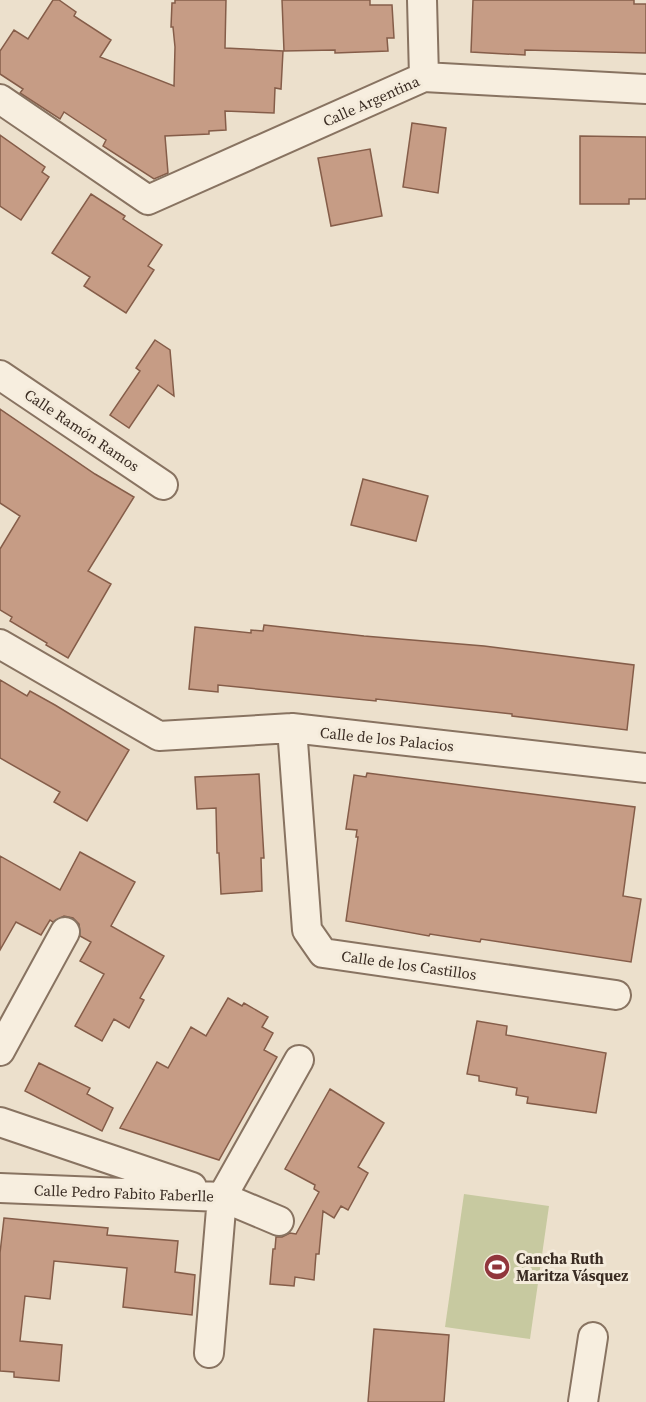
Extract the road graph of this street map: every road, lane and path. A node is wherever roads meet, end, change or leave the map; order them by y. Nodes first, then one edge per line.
1 (422, 0) edge
2 (424, 77) junction
3 (646, 89) edge
4 (0, 99) edge
5 (0, 375) edge
6 (163, 485) dead end
7 (0, 644) edge
8 (292, 728) junction
9 (646, 768) edge
10 (65, 932) dead end
11 (616, 995) dead end
12 (0, 1051) edge
13 (299, 1060) dead end
14 (0, 1122) edge
15 (0, 1188) edge
16 (222, 1197) junction
17 (279, 1221) dead end
18 (593, 1337) dead end
19 (209, 1353) dead end
20 (583, 1402) edge

1 - 2 street
2 - 3 street, Calle Argentina
2 - 4 street, Calle Argentina
5 - 6 street, Calle Ramón Ramos
7 - 8 street, Calle de los Palacios
8 - 9 street, Calle de los Palacios
8 - 11 street, Calle de los Castillos
10 - 12 street
13 - 16 street
14 - 16 street
15 - 16 street, Calle Pedro Fabito Faberlle
16 - 17 street, Calle Pedro Fabito Faberlle
16 - 19 street
18 - 20 street

